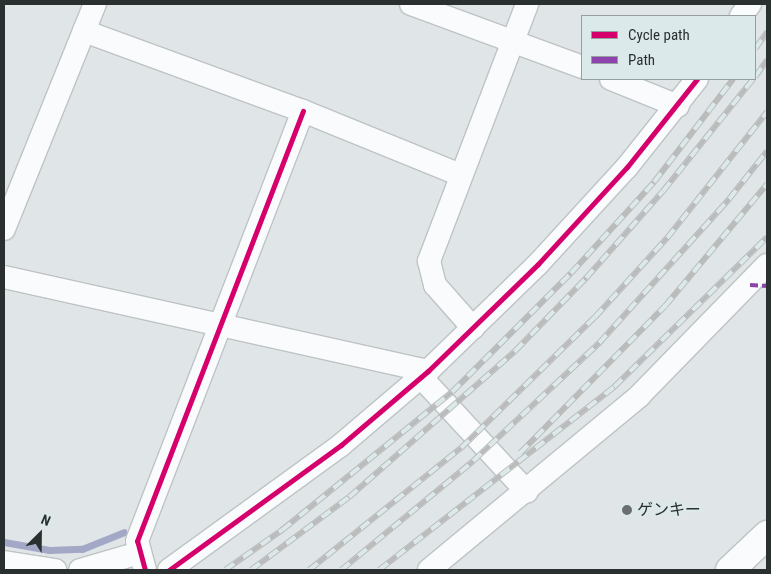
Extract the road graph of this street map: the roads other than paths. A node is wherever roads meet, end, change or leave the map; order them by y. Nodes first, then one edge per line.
1 (95, 4) edge
2 (411, 4) edge
3 (527, 4) edge
4 (750, 4) edge
5 (743, 15) edge
6 (84, 31) junction
7 (512, 39) junction
8 (581, 67) edge
9 (613, 80) edge
10 (696, 80) edge
11 (678, 106) junction
12 (303, 111) junction
13 (461, 175) junction
14 (4, 229) edge
15 (767, 265) edge
16 (4, 277) edge
17 (222, 324) junction
18 (473, 328) junction
19 (424, 374) junction
20 (527, 492) junction
21 (767, 535) edge
22 (142, 561) edge
23 (4, 562) edge
24 (55, 570) edge
25 (80, 570) edge
26 (169, 570) edge
27 (429, 570) edge
28 (730, 570) edge

1 - 6 street
2 - 7 street
3 - 7 street
4 - 5 street
6 - 12 street
6 - 14 street
7 - 8 street
7 - 13 street
9 - 11 street
10 - 11 street
11 - 18 street
12 - 13 street
12 - 17 street
13 - 18 street
15 - 20 street
16 - 17 street
17 - 19 street
17 - 22 street
18 - 19 street
19 - 20 street
19 - 26 street
20 - 27 street
21 - 28 street
22 - 25 street
23 - 24 street

